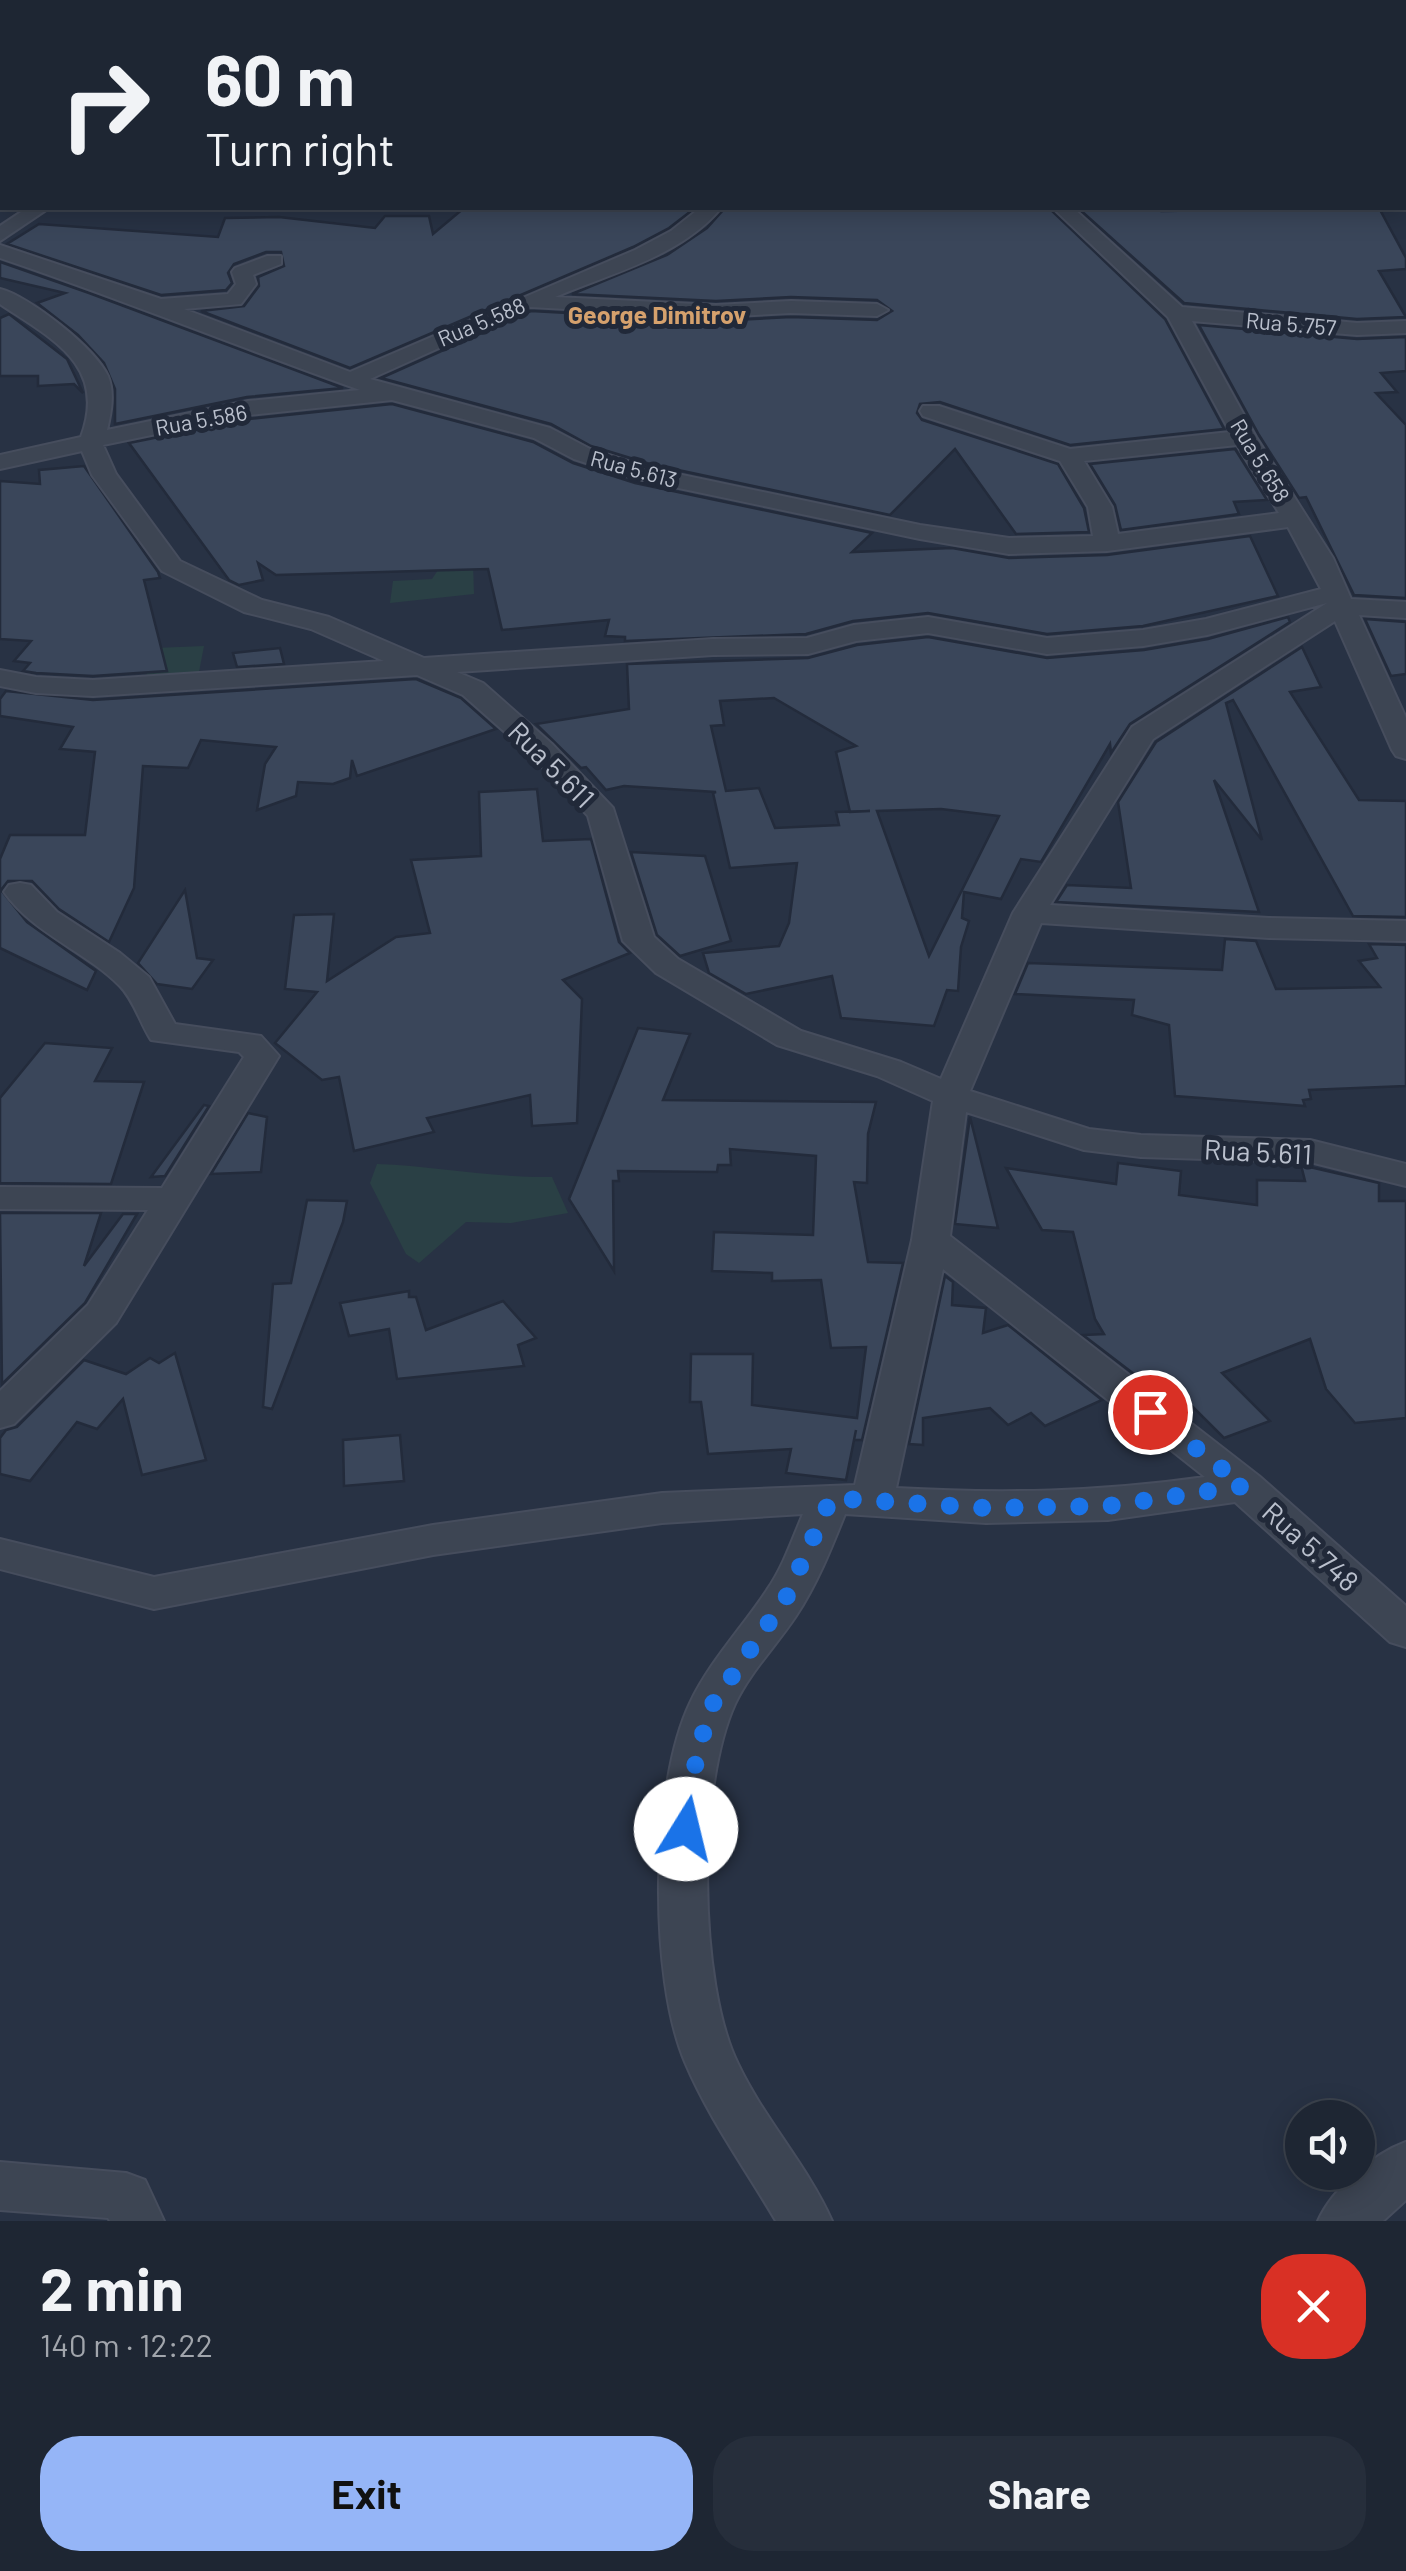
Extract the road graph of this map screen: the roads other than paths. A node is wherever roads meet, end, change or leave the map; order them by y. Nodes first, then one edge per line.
1 (36, 210) edge
2 (709, 210) edge
3 (1064, 210) edge
4 (0, 235) edge
5 (0, 251) edge
6 (274, 260) dead end
7 (0, 295) edge
8 (525, 302) junction
9 (154, 303) junction
10 (878, 310) dead end
11 (1176, 313) junction
12 (1406, 327) edge
13 (1357, 329) junction
14 (1391, 348) dead end
15 (354, 378) junction
16 (404, 398) junction
17 (931, 411) dead end
18 (1244, 437) junction
19 (90, 442) junction
20 (1070, 456) junction
21 (0, 462) edge
22 (1296, 518) junction
23 (1107, 544) junction
24 (1338, 600) junction
25 (1406, 610) edge
26 (426, 667) junction
27 (0, 678) edge
28 (1406, 750) edge
29 (20, 892) dead end
30 (1029, 913) junction
31 (1406, 931) edge
32 (952, 1096) junction
33 (1406, 1175) edge
34 (0, 1198) edge
35 (172, 1199) junction
36 (931, 1240) junction
37 (0, 1414) edge
38 (1244, 1486) junction
39 (852, 1499) junction
40 (0, 1554) edge
41 (1406, 1631) edge
42 (1406, 2166) edge
43 (0, 2186) edge
44 (137, 2221) edge
45 (805, 2221) edge
46 (1346, 2221) edge

1 - 4 street
2 - 8 street, Rua 5.588
3 - 11 street, Rua 5.658
5 - 9 street, Rua 5.613
6 - 9 street
7 - 19 street
8 - 10 street
8 - 15 street, Rua 5.588
9 - 15 street, Rua 5.613
11 - 13 street, Rua 5.757
11 - 18 street, Rua 5.658
12 - 13 street, Rua 5.757
13 - 14 street
15 - 16 street, Rua 5.613
16 - 19 street, Rua 5.586
16 - 23 street, Rua 5.613
17 - 20 street
18 - 20 street
18 - 22 street, Rua 5.658
19 - 21 street, Rua 5.586
19 - 26 street, Rua 5.611
20 - 23 street
22 - 23 street, Rua 5.613
22 - 24 street, Rua 5.658
24 - 25 street
24 - 26 street
24 - 28 street, Rua 5.658
24 - 30 street
26 - 27 street
26 - 32 street, Rua 5.611
29 - 35 street
30 - 31 street
30 - 32 street
32 - 33 street, Rua 5.611
32 - 36 street
34 - 35 street
35 - 37 street
36 - 38 street, Rua 5.748
36 - 39 street
38 - 39 street
38 - 41 street, Rua 5.748
39 - 40 street
39 - 45 street
42 - 46 street
43 - 44 street

